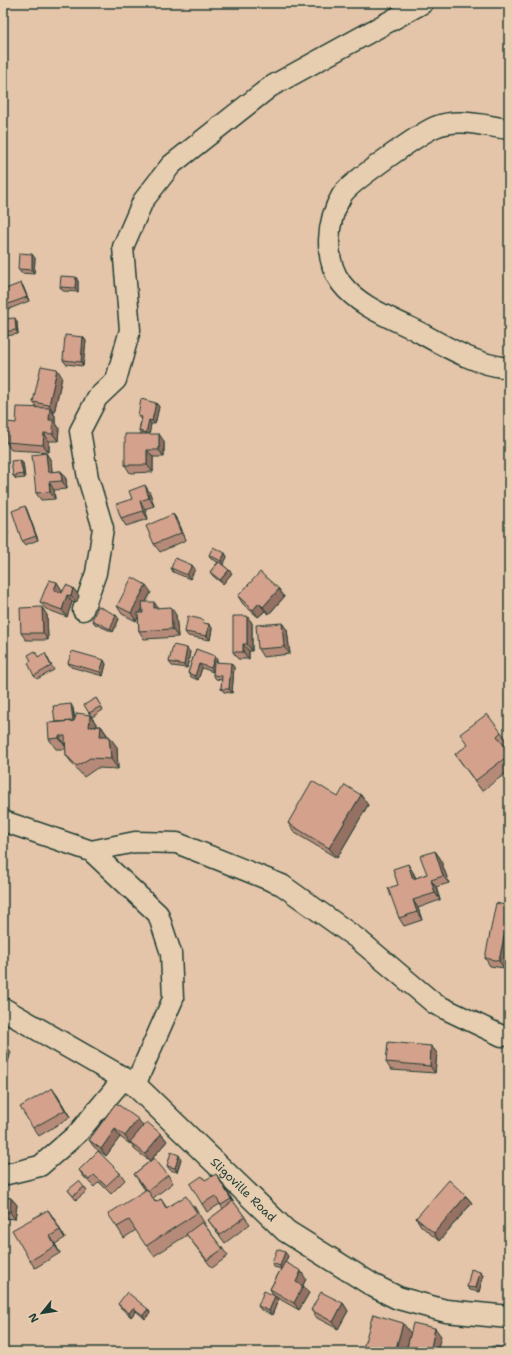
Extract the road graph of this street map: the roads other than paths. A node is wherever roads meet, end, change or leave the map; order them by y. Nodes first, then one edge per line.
1 (423, 3) edge
2 (509, 129) edge
3 (509, 368) edge
4 (83, 610) dead end
5 (3, 821) edge
6 (91, 851) junction
7 (3, 1009) edge
8 (509, 1036) edge
9 (129, 1081) junction
10 (3, 1175) edge
11 (509, 1317) edge

1 - 4 street
2 - 3 street
5 - 6 street
6 - 8 street
6 - 9 street
7 - 9 street, Sligoville Road
9 - 10 street
9 - 11 street, Sligoville Road

